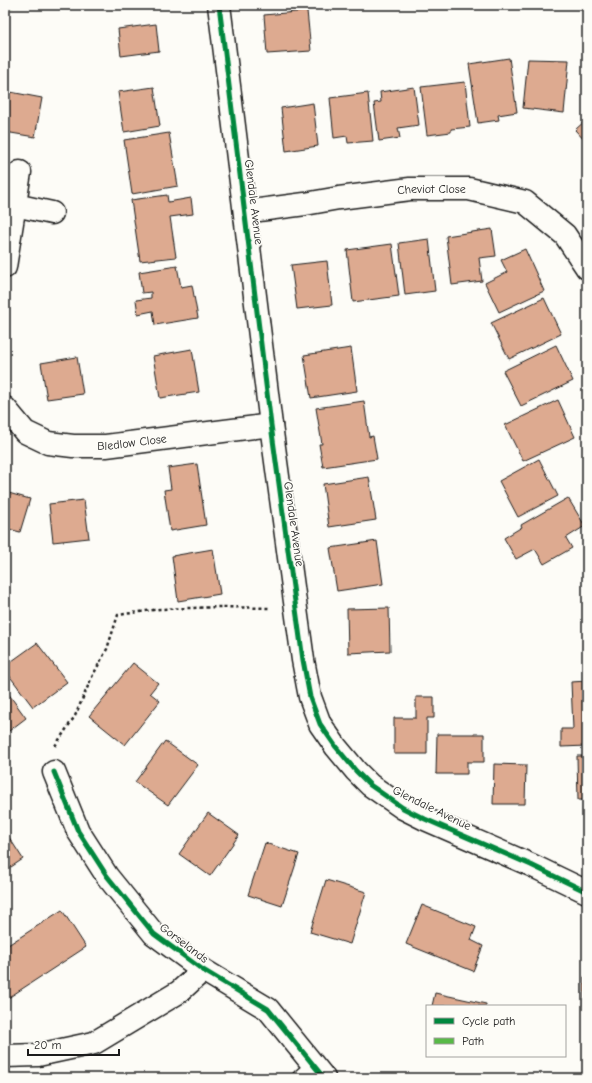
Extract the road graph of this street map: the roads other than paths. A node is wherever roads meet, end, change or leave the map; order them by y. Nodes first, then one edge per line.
1 (219, 5) edge
2 (20, 172) dead end
3 (15, 205) junction
4 (245, 212) junction
5 (52, 213) dead end
6 (5, 267) edge
7 (587, 268) edge
8 (5, 408) edge
9 (271, 425) junction
10 (54, 772) road end
11 (587, 892) edge
12 (203, 970) junction
13 (5, 1056) edge
14 (313, 1074) edge

1 - 4 street, Glendale Avenue
2 - 3 street
3 - 5 street
3 - 6 street
4 - 7 street, Cheviot Close
4 - 9 street, Glendale Avenue
8 - 9 street, Bledlow Close
9 - 11 street, Glendale Avenue
10 - 12 street, Gorselands
12 - 13 street, Gorselands
12 - 14 street, Gorselands

